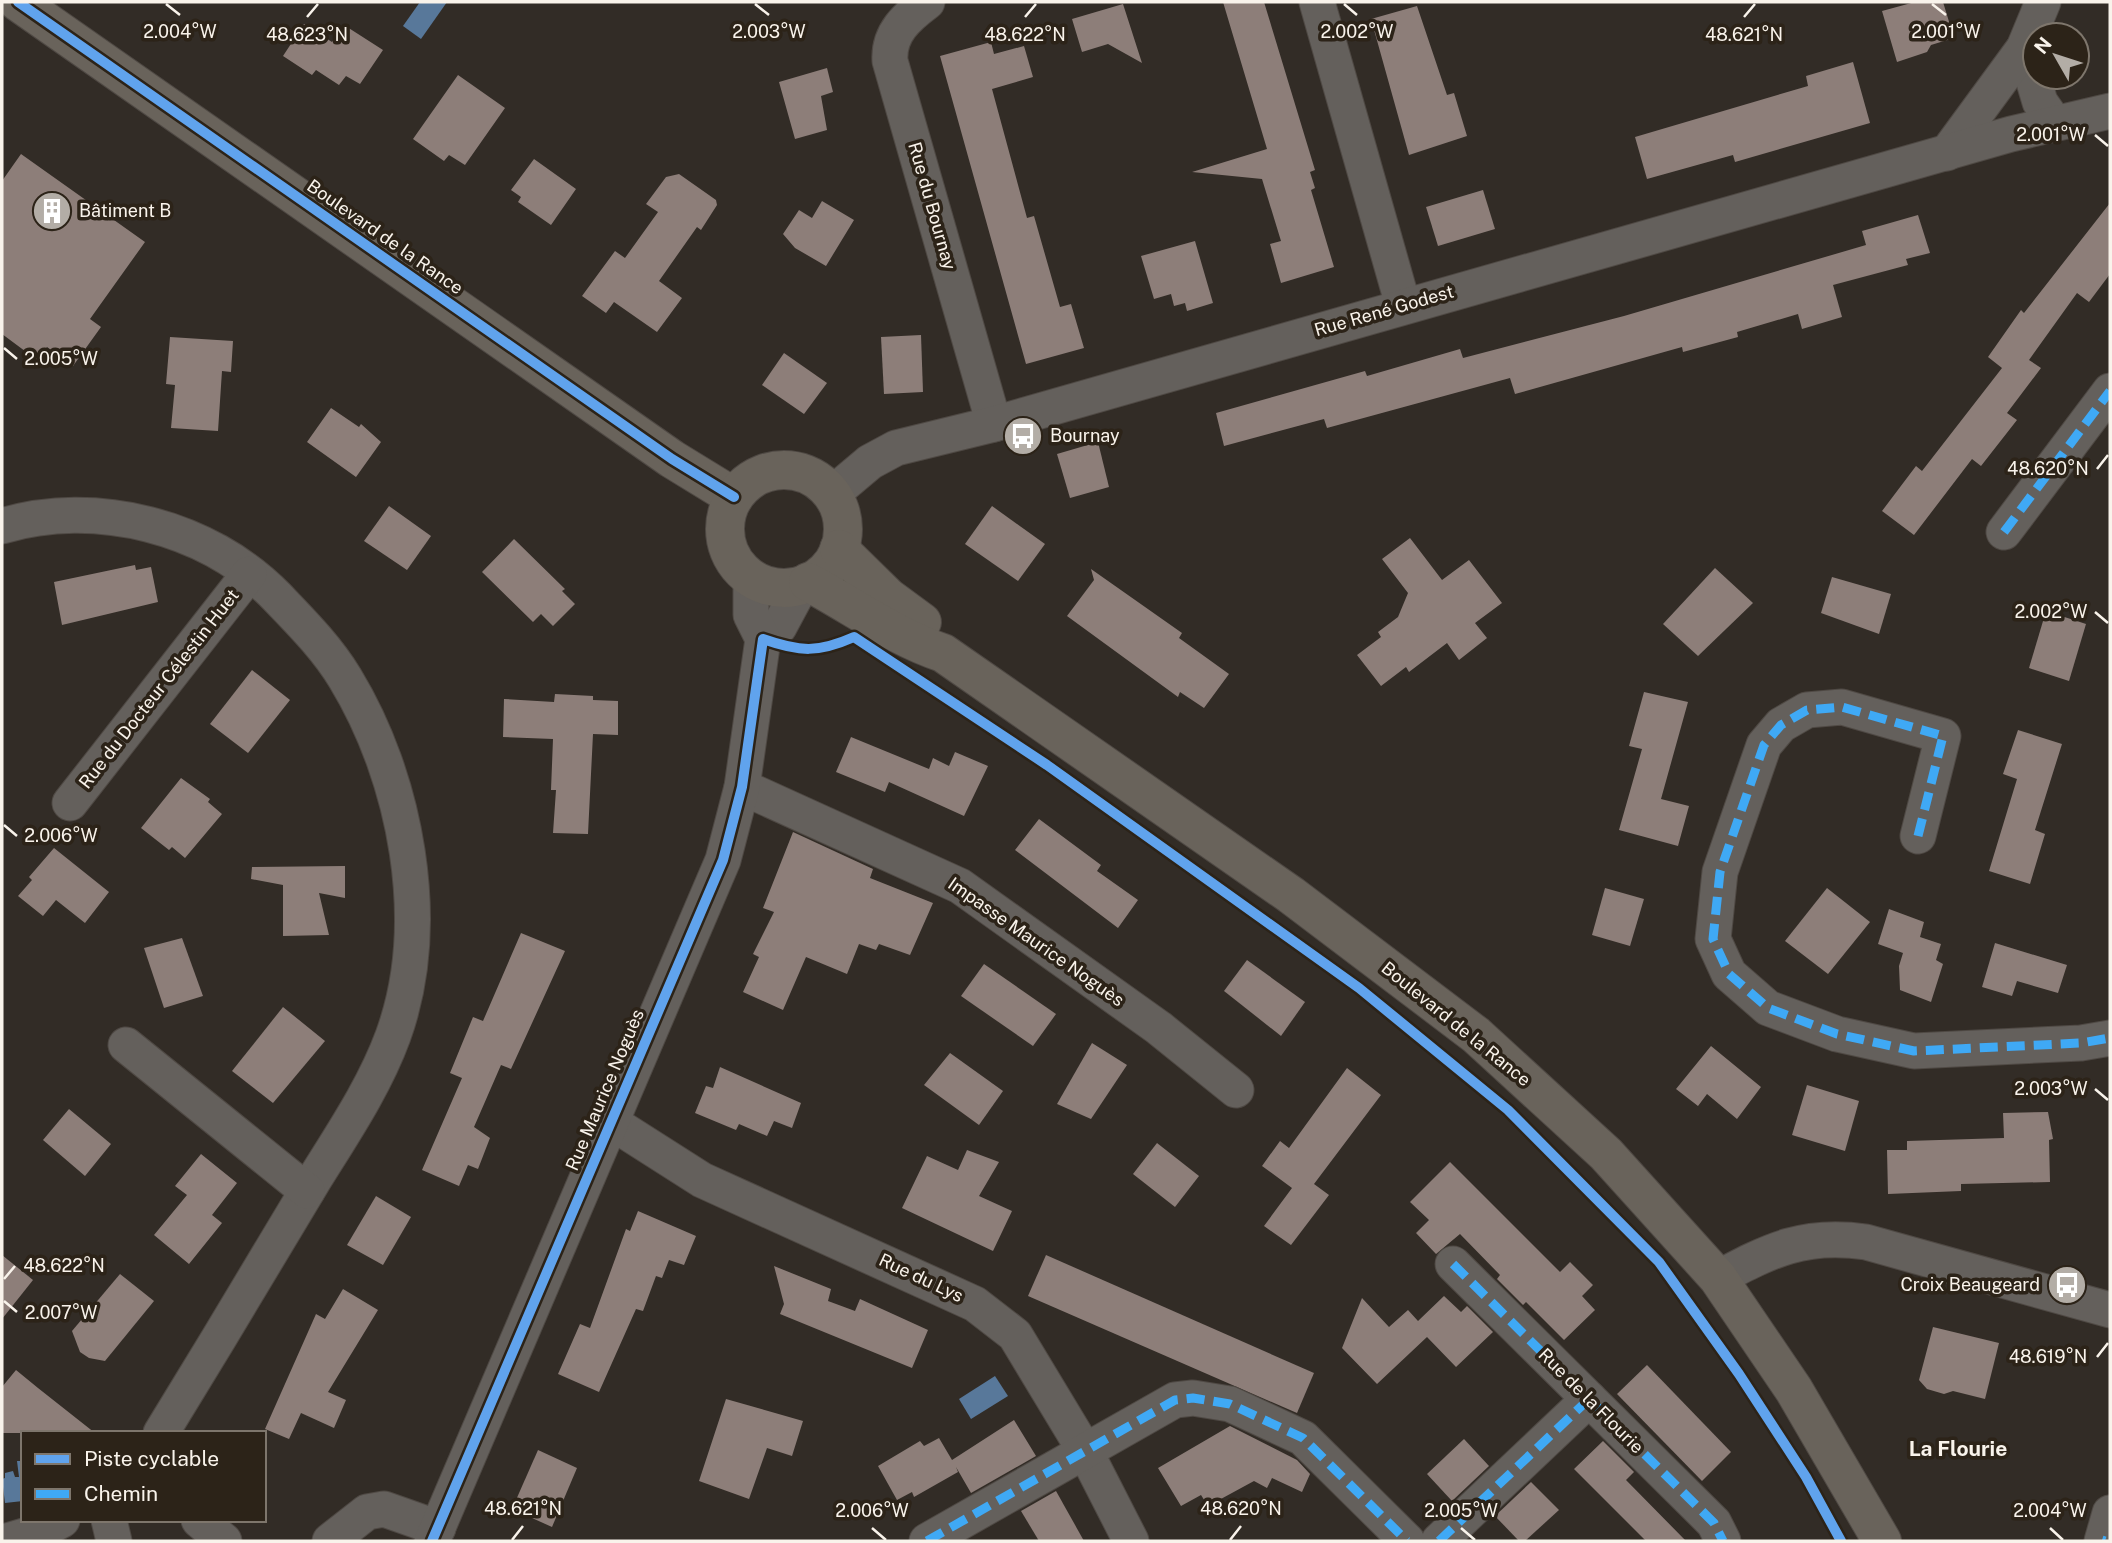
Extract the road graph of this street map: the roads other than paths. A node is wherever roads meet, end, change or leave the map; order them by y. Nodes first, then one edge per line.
1 (18, 2) edge
2 (927, 2) edge
3 (1317, 2) edge
4 (2043, 2) edge
5 (2035, 21) edge
6 (2021, 52) edge
7 (1999, 82) junction
8 (2037, 91) edge
9 (2110, 111) edge
10 (2054, 122) junction
11 (2011, 134) junction
12 (1947, 153) junction
13 (1403, 305) junction
14 (2110, 391) edge
15 (994, 424) junction
16 (832, 494) junction
17 (734, 497) junction
18 (2, 526) edge
19 (2004, 532) dead end
20 (839, 550) junction
21 (249, 574) junction
22 (751, 578) junction
23 (804, 584) junction
24 (763, 639) junction
25 (943, 653) junction
26 (743, 787) junction
27 (70, 803) dead end
28 (1918, 836) dead end
29 (2110, 1038) edge
30 (126, 1045) dead end
31 (1236, 1090) dead end
32 (611, 1122) junction
33 (307, 1191) junction
34 (1453, 1264) dead end
35 (1718, 1278) junction
36 (2110, 1310) edge
37 (1589, 1399) junction
38 (162, 1431) edge
39 (1085, 1451) junction
40 (58, 1522) edge
41 (109, 1522) edge
42 (201, 1522) edge
43 (435, 1534) edge
44 (7, 1541) edge
45 (114, 1541) edge
46 (224, 1541) edge
47 (330, 1541) edge
48 (927, 1541) edge
49 (1131, 1541) edge
50 (1407, 1541) edge
51 (1439, 1541) edge
52 (1723, 1541) edge
53 (1882, 1541) edge

1 - 17 main road, Boulevard de la Rance
2 - 15 street, Rue du Bournay
3 - 13 street
4 - 5 street
6 - 7 street
7 - 11 street
7 - 12 street
8 - 10 street
9 - 10 street, Rue René Godest
10 - 11 street, Rue René Godest
11 - 12 street, Rue René Godest
12 - 13 street, Rue René Godest
13 - 15 street, Rue René Godest
14 - 19 street
15 - 16 street, Rue René Godest
16 - 17 main road
16 - 20 main road
17 - 22 main road
18 - 21 street, Rue du Docteur Célestin Huet
20 - 23 main road
20 - 25 main road, Boulevard de la Rance
21 - 27 street, Rue du Docteur Célestin Huet
21 - 33 street, Rue du Docteur Célestin Huet
22 - 23 main road
22 - 24 street, Rue Maurice Noguès
23 - 24 street
23 - 25 main road, Boulevard de la Rance
24 - 26 street, Rue Maurice Noguès
25 - 35 main road, Boulevard de la Rance
26 - 31 street, Impasse Maurice Noguès
26 - 32 street, Rue Maurice Noguès
28 - 29 street
30 - 33 street
32 - 39 street, Rue du Lys
32 - 43 street, Rue Maurice Noguès
33 - 38 street, Rue du Docteur Célestin Huet
34 - 37 street, Rue de la Flourie
35 - 36 street
35 - 53 main road, Boulevard de la Rance
37 - 51 street
37 - 52 street, Rue de la Flourie
39 - 48 street
39 - 49 street, Rue du Lys
39 - 50 street
40 - 44 street
41 - 45 street
42 - 46 street
43 - 47 street

